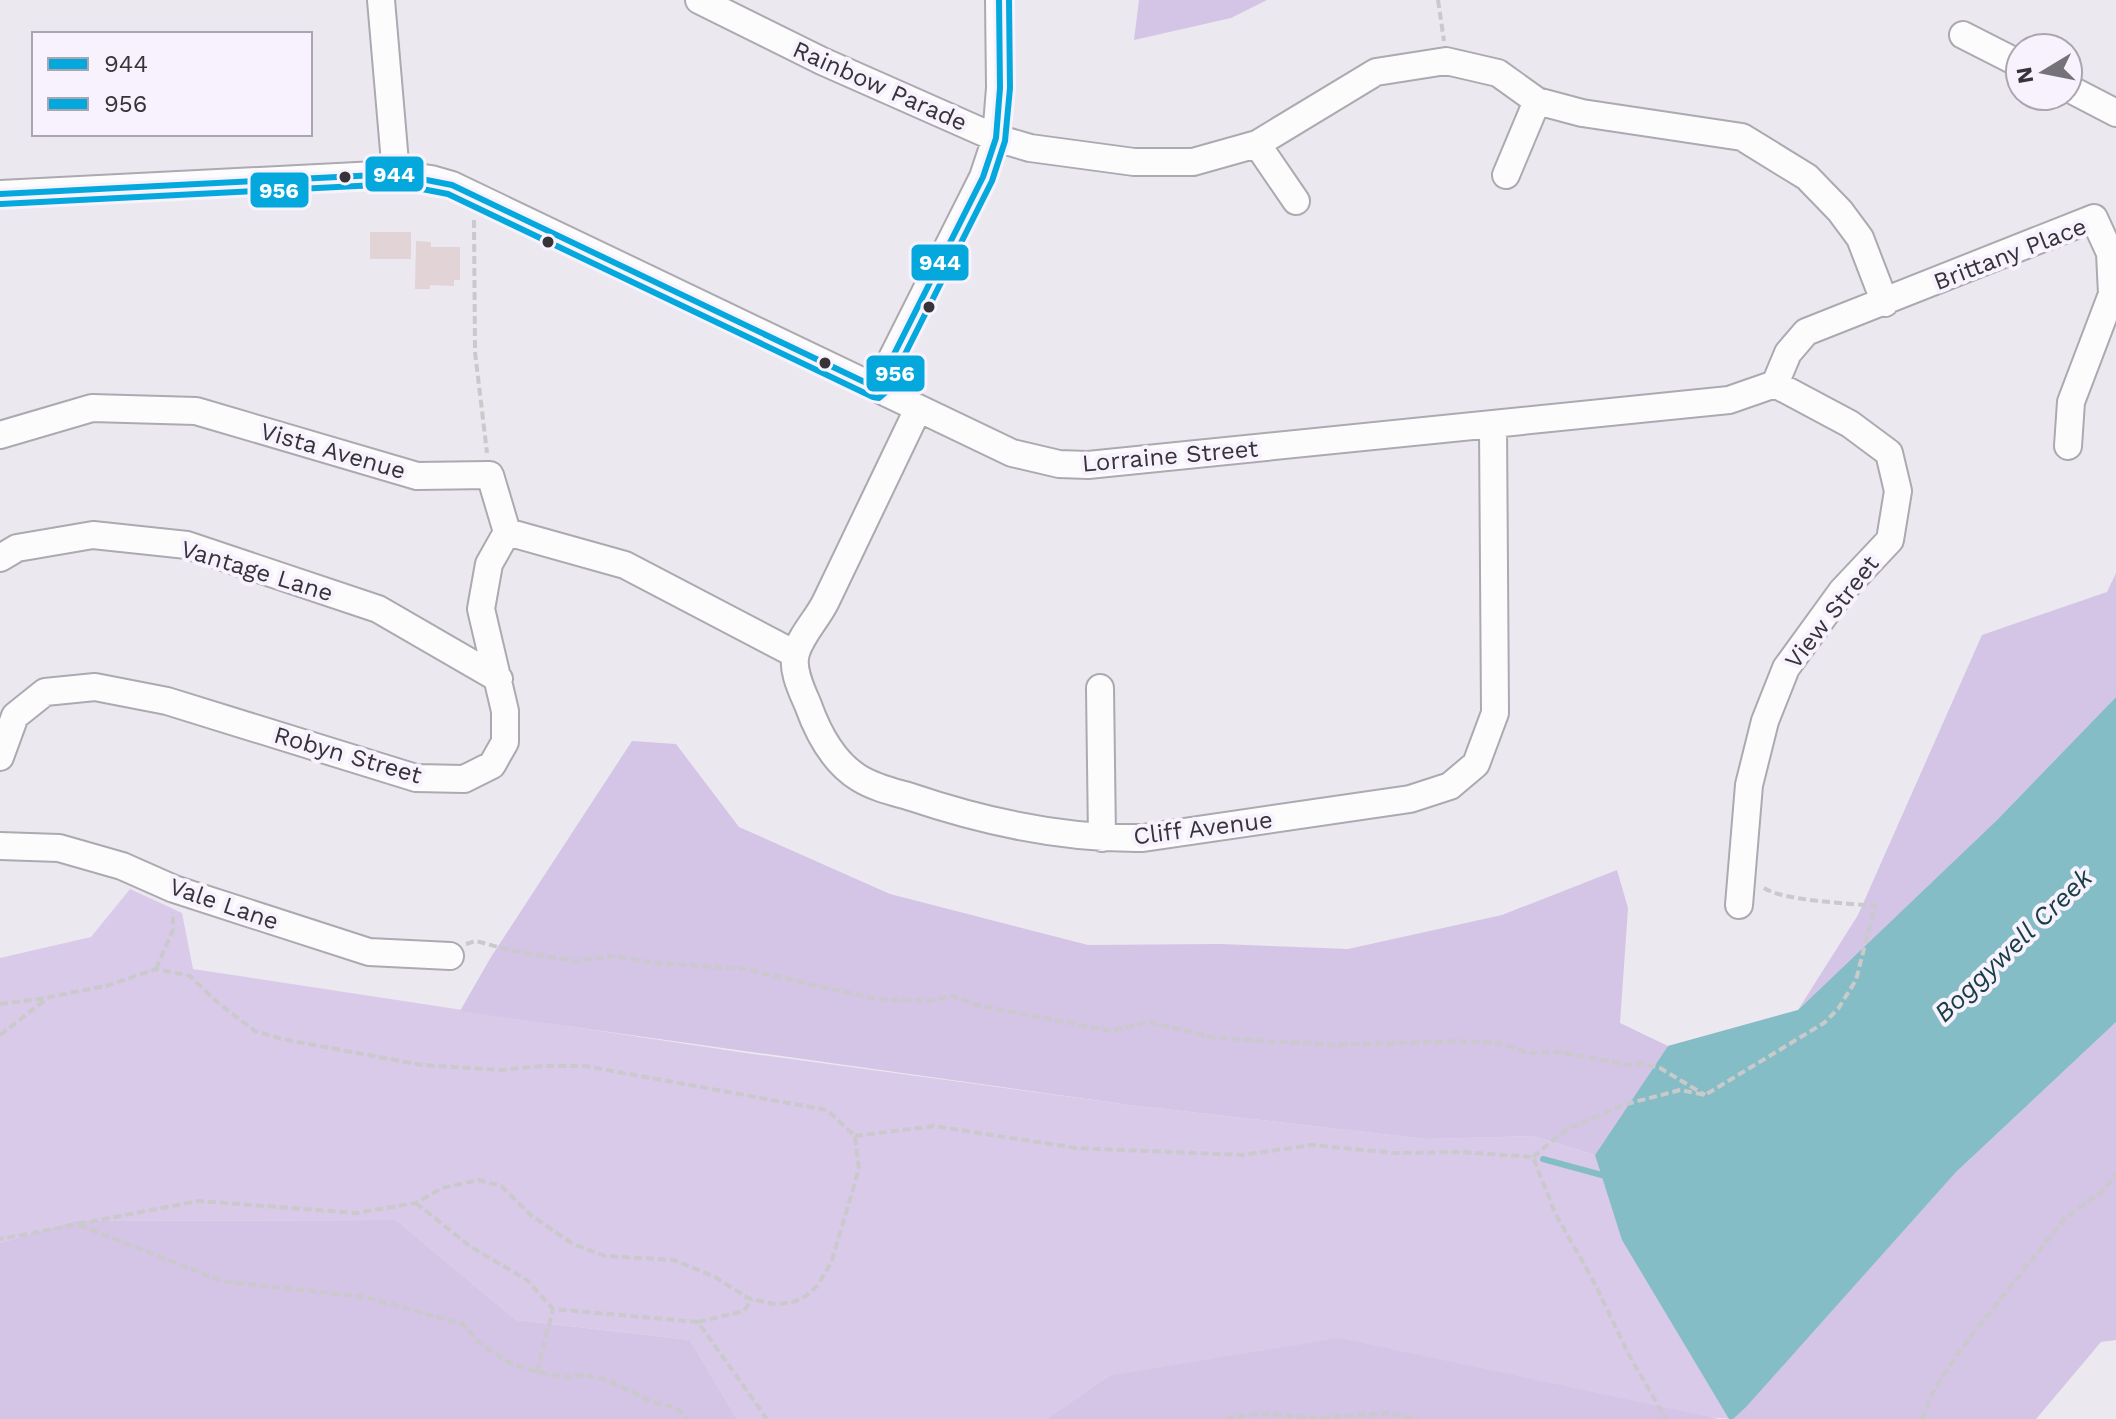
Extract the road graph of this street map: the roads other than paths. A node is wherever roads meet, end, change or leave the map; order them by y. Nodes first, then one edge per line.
1 (381, 0) edge
2 (699, 0) edge
3 (999, 0) edge
4 (1963, 35) dead end
5 (2004, 56) edge
6 (2084, 96) edge
7 (1537, 101) junction
8 (2116, 113) edge
9 (996, 138) junction
10 (1257, 144) junction
11 (396, 174) junction
12 (1506, 175) dead end
13 (0, 194) edge
14 (1296, 201) dead end
15 (2109, 233) edge
16 (1885, 303) junction
17 (1775, 384) junction
18 (877, 388) junction
19 (918, 409) junction
20 (1493, 425) junction
21 (0, 435) edge
22 (2068, 446) dead end
23 (507, 532) junction
24 (0, 558) edge
25 (795, 654) junction
26 (499, 679) junction
27 (1100, 688) dead end
28 (0, 757) edge
29 (1102, 838) junction
30 (0, 846) edge
31 (1739, 905) dead end
32 (450, 956) road end

1 - 11 street
2 - 9 street, Rainbow Parade
3 - 9 street
4 - 5 street
6 - 8 street
7 - 10 street, Rainbow Parade
7 - 12 street
7 - 16 street, Rainbow Parade
9 - 10 street, Rainbow Parade
9 - 18 street
10 - 14 street
11 - 13 street, Lorraine Street
11 - 18 street, Lorraine Street
15 - 16 street, Brittany Place
15 - 22 street, Brittany Place
16 - 17 street, Brittany Place
17 - 20 street, Lorraine Street
17 - 31 street, View Street
18 - 19 street, Lorraine Street
19 - 20 street, Lorraine Street
19 - 25 street
20 - 29 street, Cliff Avenue
21 - 23 street, Vista Avenue
23 - 25 street
23 - 26 street, Robyn Street
24 - 26 street, Vantage Lane
25 - 29 street, Cliff Avenue
26 - 28 street, Robyn Street
27 - 29 street
30 - 32 street, Vale Lane

